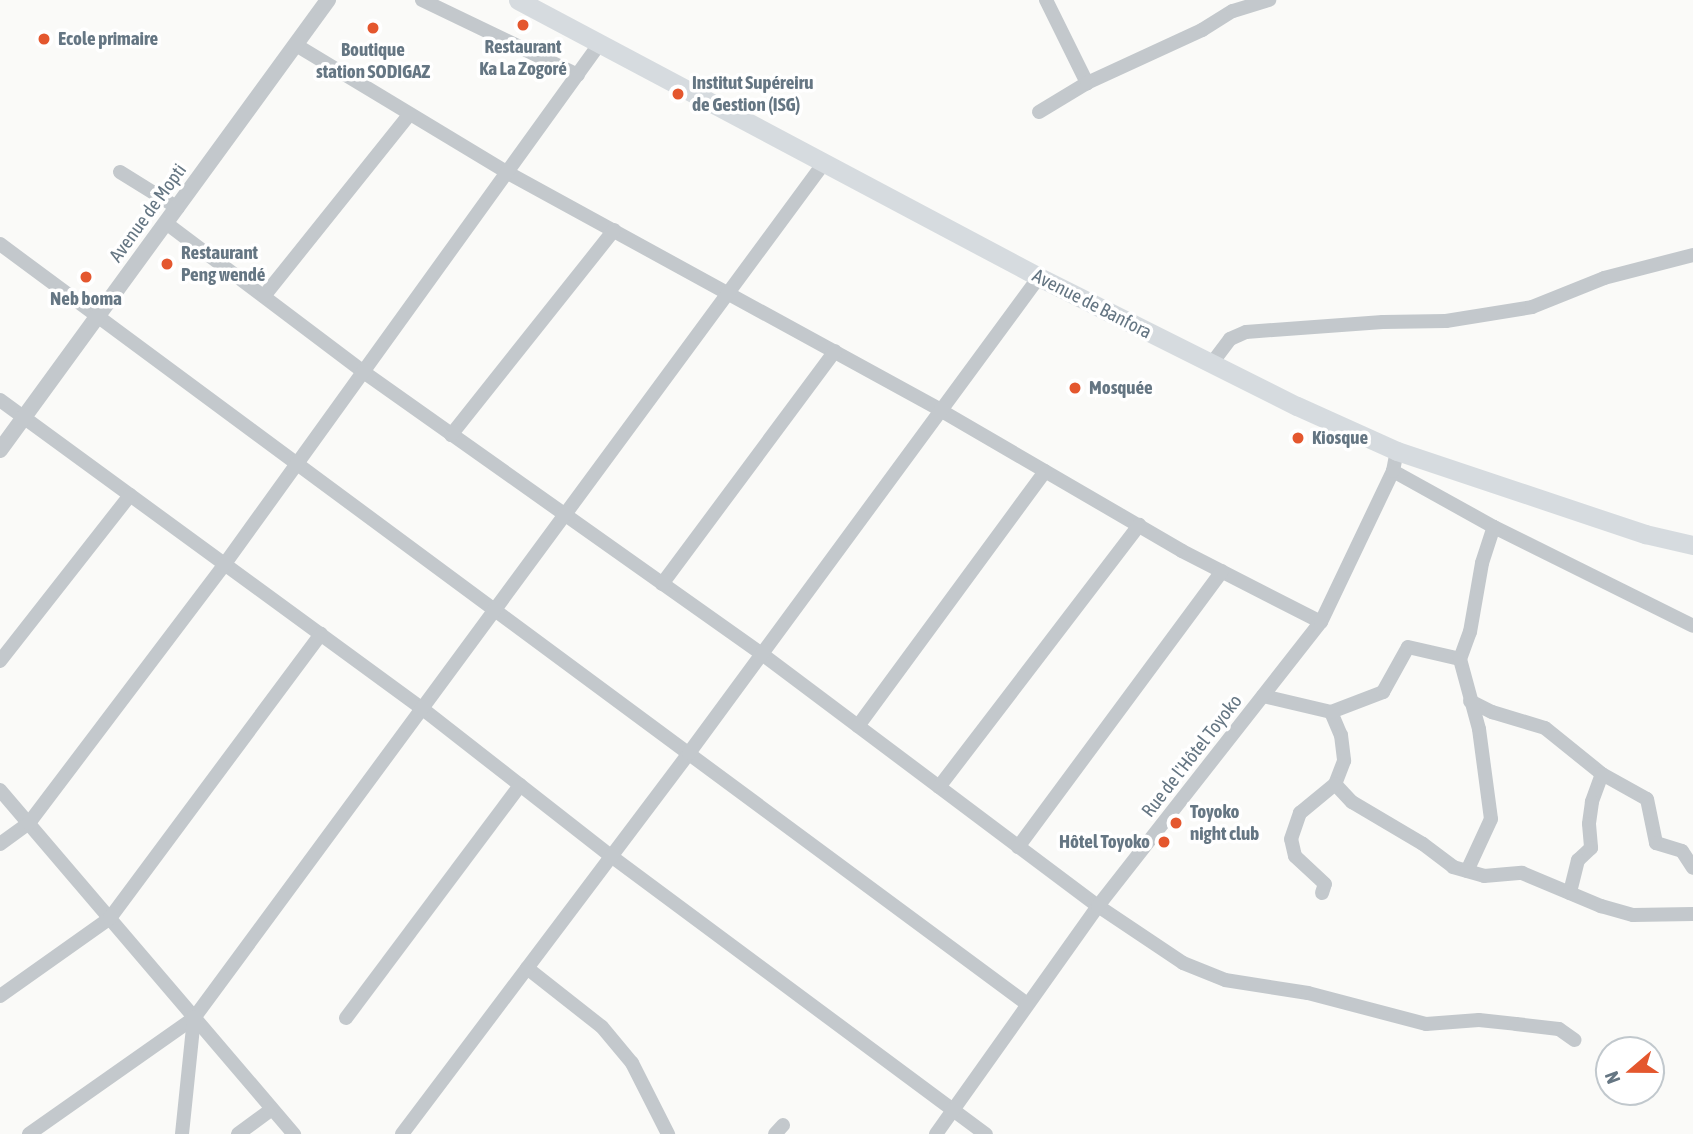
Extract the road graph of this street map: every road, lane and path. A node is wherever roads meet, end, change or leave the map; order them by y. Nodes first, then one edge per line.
1 (328, 0) edge
2 (423, 0) edge
3 (518, 0) edge
4 (1045, 0) edge
5 (1269, 0) edge
6 (600, 43) junction
7 (296, 45) junction
8 (578, 75) junction
9 (1087, 83) junction
10 (1039, 112) dead end
11 (410, 114) junction
12 (824, 163) junction
13 (120, 172) dead end
14 (508, 173) junction
15 (178, 208) junction
16 (166, 223) junction
17 (614, 230) junction
18 (0, 244) edge
19 (1693, 255) edge
20 (1039, 277) junction
21 (729, 292) junction
22 (264, 296) junction
23 (98, 316) junction
24 (835, 351) junction
25 (1212, 363) junction
26 (365, 373) junction
27 (0, 400) edge
28 (940, 410) junction
29 (24, 418) junction
30 (451, 435) junction
31 (0, 450) edge
32 (1397, 451) junction
33 (300, 464) junction
34 (1045, 471) junction
35 (1392, 471) junction
36 (130, 495) junction
37 (565, 516) junction
38 (1139, 525) junction
39 (1494, 527) junction
40 (1693, 545) edge
41 (224, 565) junction
42 (1222, 571) junction
43 (662, 584) junction
44 (495, 610) junction
45 (1321, 622) junction
46 (1693, 626) edge
47 (321, 635) junction
48 (762, 654) junction
49 (1460, 659) junction
50 (0, 661) edge
51 (1263, 696) junction
52 (1470, 701) junction
53 (424, 710) junction
54 (1331, 712) junction
55 (859, 726) junction
56 (689, 753) junction
57 (1602, 774) junction
58 (1335, 784) junction
59 (520, 785) junction
60 (939, 787) junction
61 (0, 790) edge
62 (29, 823) junction
63 (0, 844) edge
64 (1018, 846) junction
65 (611, 856) junction
66 (1693, 868) edge
67 (1467, 871) junction
68 (1322, 892) dead end
69 (1570, 893) junction
70 (1098, 906) junction
71 (1693, 914) edge
72 (110, 918) junction
73 (527, 968) junction
74 (0, 996) edge
75 (1027, 1004) junction
76 (194, 1018) junction
77 (346, 1018) dead end
78 (1575, 1040) dead end
79 (272, 1109) junction
80 (955, 1109) junction
81 (29, 1134) edge
82 (182, 1134) edge
83 (238, 1134) edge
84 (294, 1134) edge
85 (402, 1134) edge
86 (668, 1134) edge
87 (936, 1134) edge
88 (986, 1134) edge

1 - 7 street, Avenue de Mopti
2 - 8 street
3 - 6 main road, Avenue de Banfora
4 - 9 street
5 - 9 street
6 - 8 street
6 - 12 main road, Avenue de Banfora
7 - 11 street
7 - 15 street, Avenue de Mopti
8 - 14 street
9 - 10 street
11 - 14 street
11 - 22 street
12 - 20 main road, Avenue de Banfora
12 - 21 street
13 - 15 street
14 - 17 street
14 - 26 street
15 - 16 street, Avenue de Mopti
16 - 22 street
16 - 23 street, Avenue de Mopti
17 - 21 street
17 - 30 street
18 - 23 street
19 - 25 street
20 - 25 main road, Avenue de Banfora
20 - 28 street
21 - 24 street
21 - 37 street
22 - 26 street
23 - 29 street, Avenue de Mopti
23 - 33 street
24 - 28 street
24 - 43 street
25 - 32 main road, Avenue de Banfora
26 - 30 street
26 - 33 street
27 - 29 street
28 - 34 street
28 - 48 street
29 - 31 street, Avenue de Mopti
29 - 36 street
30 - 37 street
32 - 35 street, Rue de l'Hôtel Toyoko
32 - 40 main road, Avenue de Banfora
33 - 41 street
33 - 44 street
34 - 38 street
34 - 55 street
35 - 39 street
35 - 45 street, Rue de l'Hôtel Toyoko
36 - 41 street
36 - 50 street
37 - 43 street
37 - 44 street
38 - 42 street
38 - 60 street
39 - 46 street
39 - 49 street
41 - 47 street
41 - 62 street
42 - 45 street
42 - 64 street
43 - 48 street
44 - 53 street
44 - 56 street
45 - 51 street, Rue de l'Hôtel Toyoko
47 - 53 street
47 - 72 street
48 - 55 street
48 - 56 street
49 - 52 street
49 - 54 street
51 - 54 street
51 - 70 street, Rue de l'Hôtel Toyoko
52 - 57 street
52 - 67 street
53 - 59 street
53 - 76 street
54 - 58 street
55 - 60 street
56 - 65 street
56 - 75 street
57 - 66 street
57 - 69 street
58 - 67 street
58 - 68 street
59 - 65 street
59 - 77 street
60 - 64 street
61 - 62 street
62 - 63 street
62 - 72 street
64 - 70 street
65 - 73 street
65 - 80 street
67 - 69 street
69 - 71 street
70 - 75 street, Rue de l'Hôtel Toyoko
70 - 78 street
72 - 74 street
72 - 76 street
73 - 85 street
73 - 86 street
75 - 80 street, Rue de l'Hôtel Toyoko
76 - 79 street
76 - 81 street
76 - 82 street
79 - 83 street
79 - 84 street
80 - 87 street, Rue de l'Hôtel Toyoko
80 - 88 street

